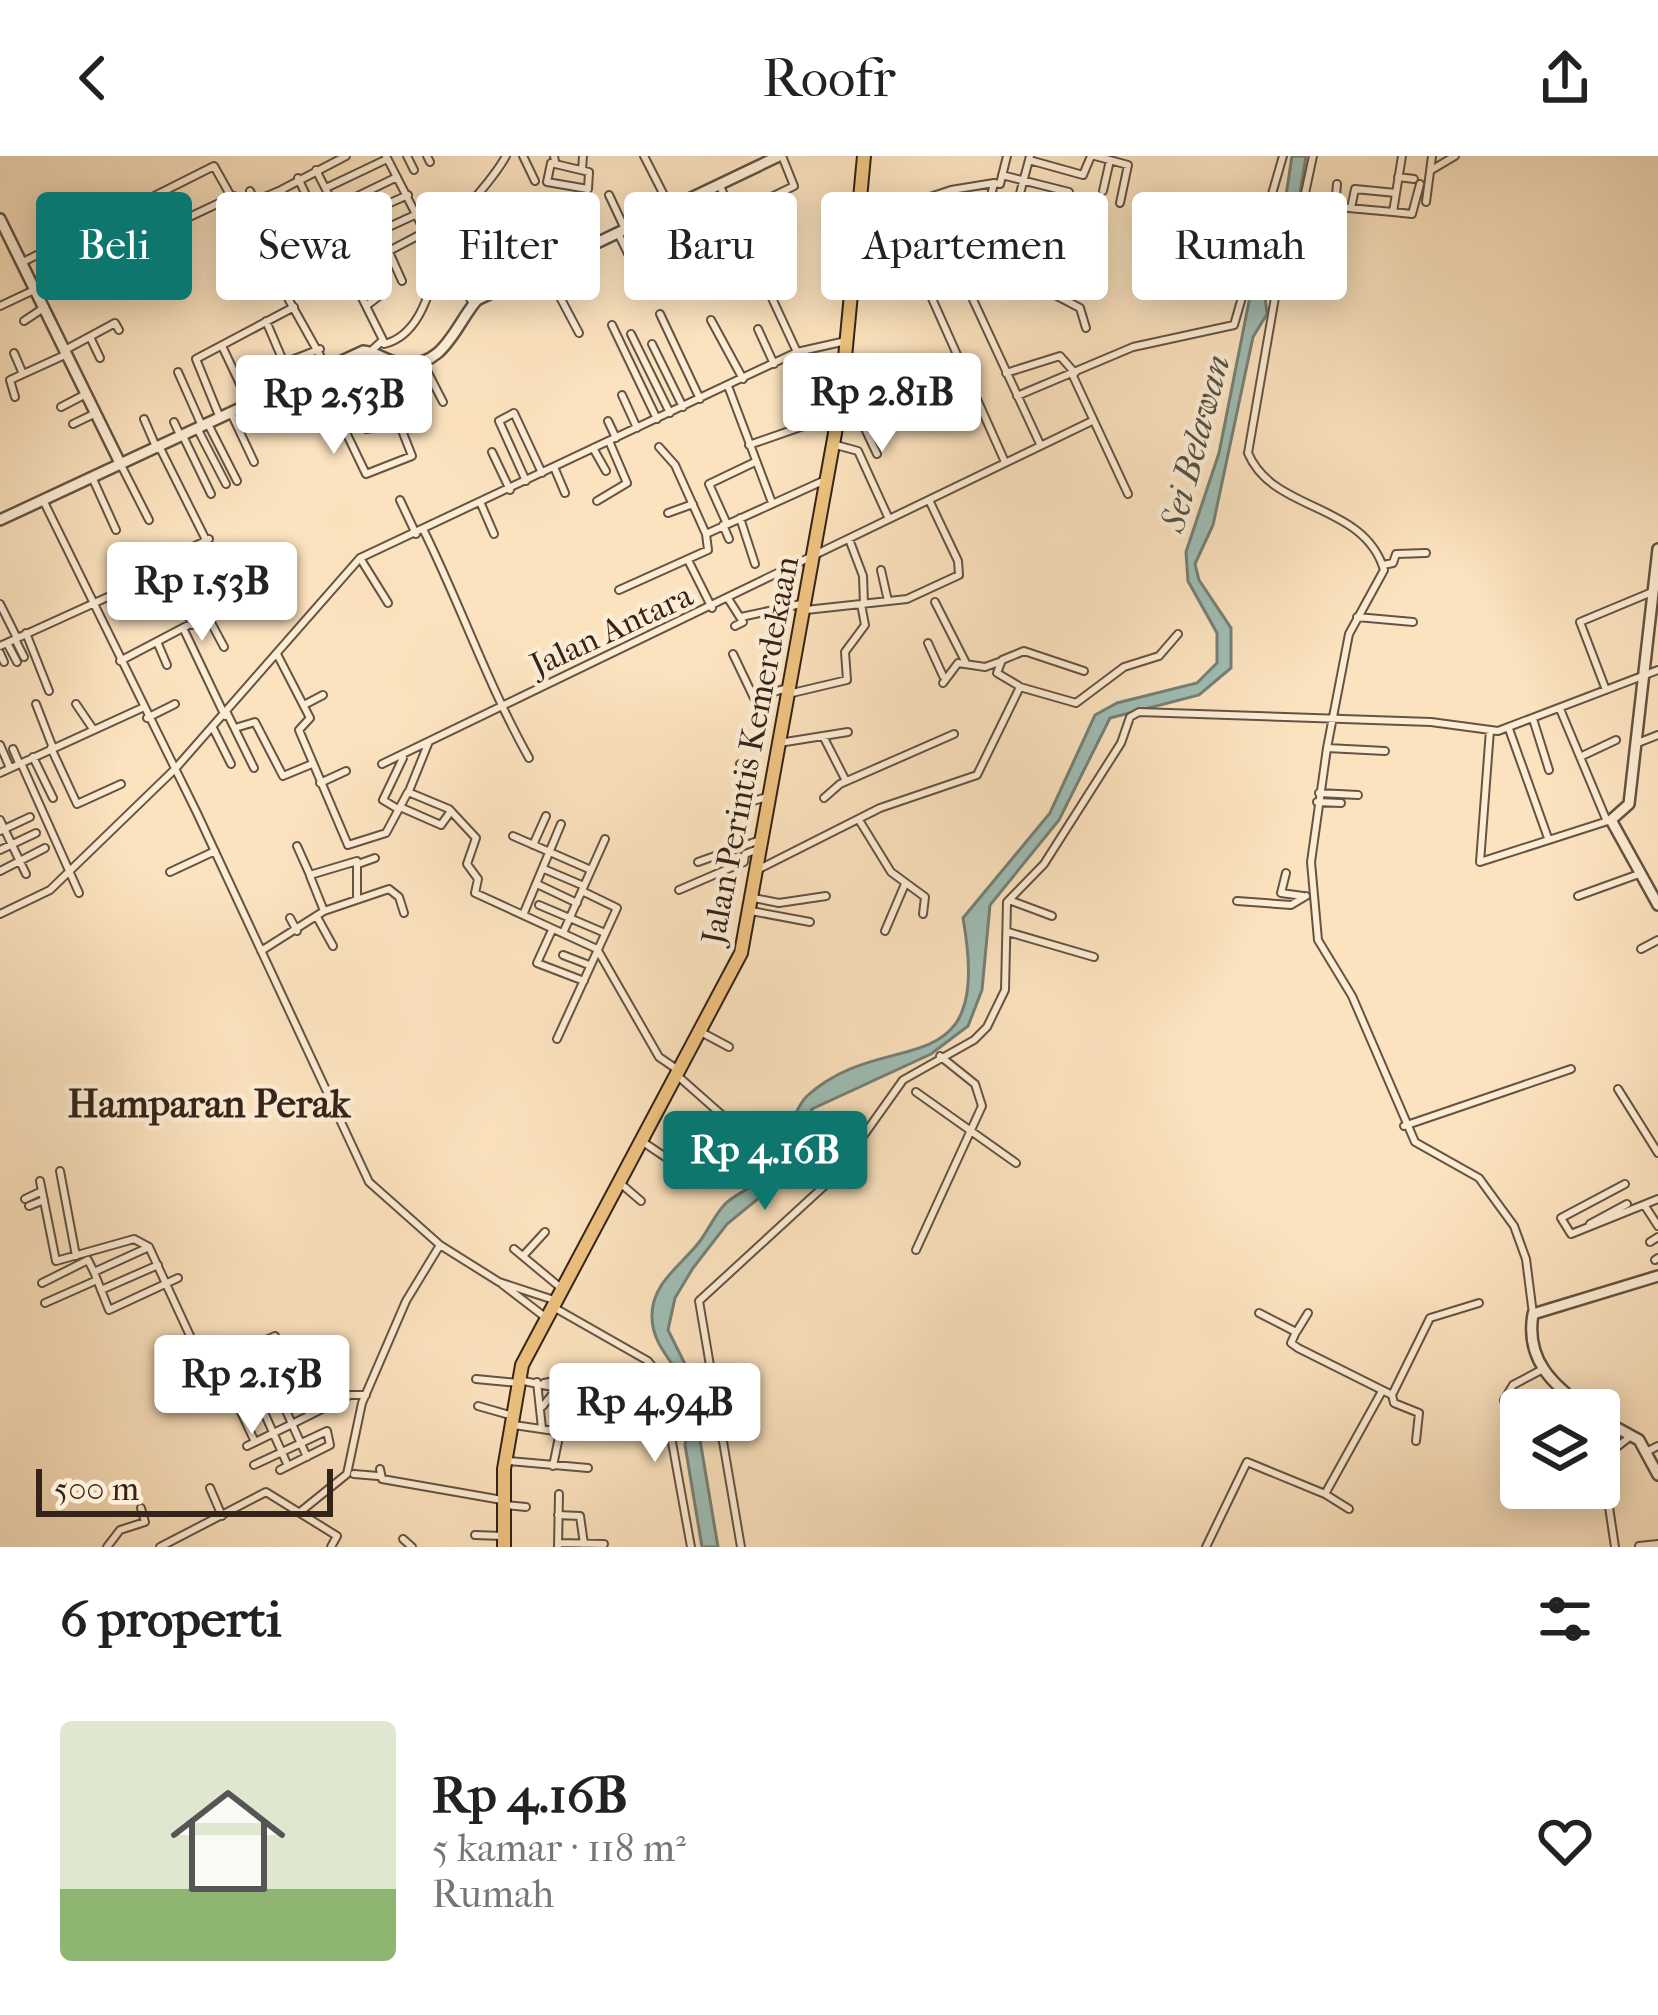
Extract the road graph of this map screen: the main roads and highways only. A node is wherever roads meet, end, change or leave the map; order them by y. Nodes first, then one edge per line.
1 (864, 156) edge
2 (503, 1541) edge

1 - 2 main road, Jalan Perintis Kemerdekaan

